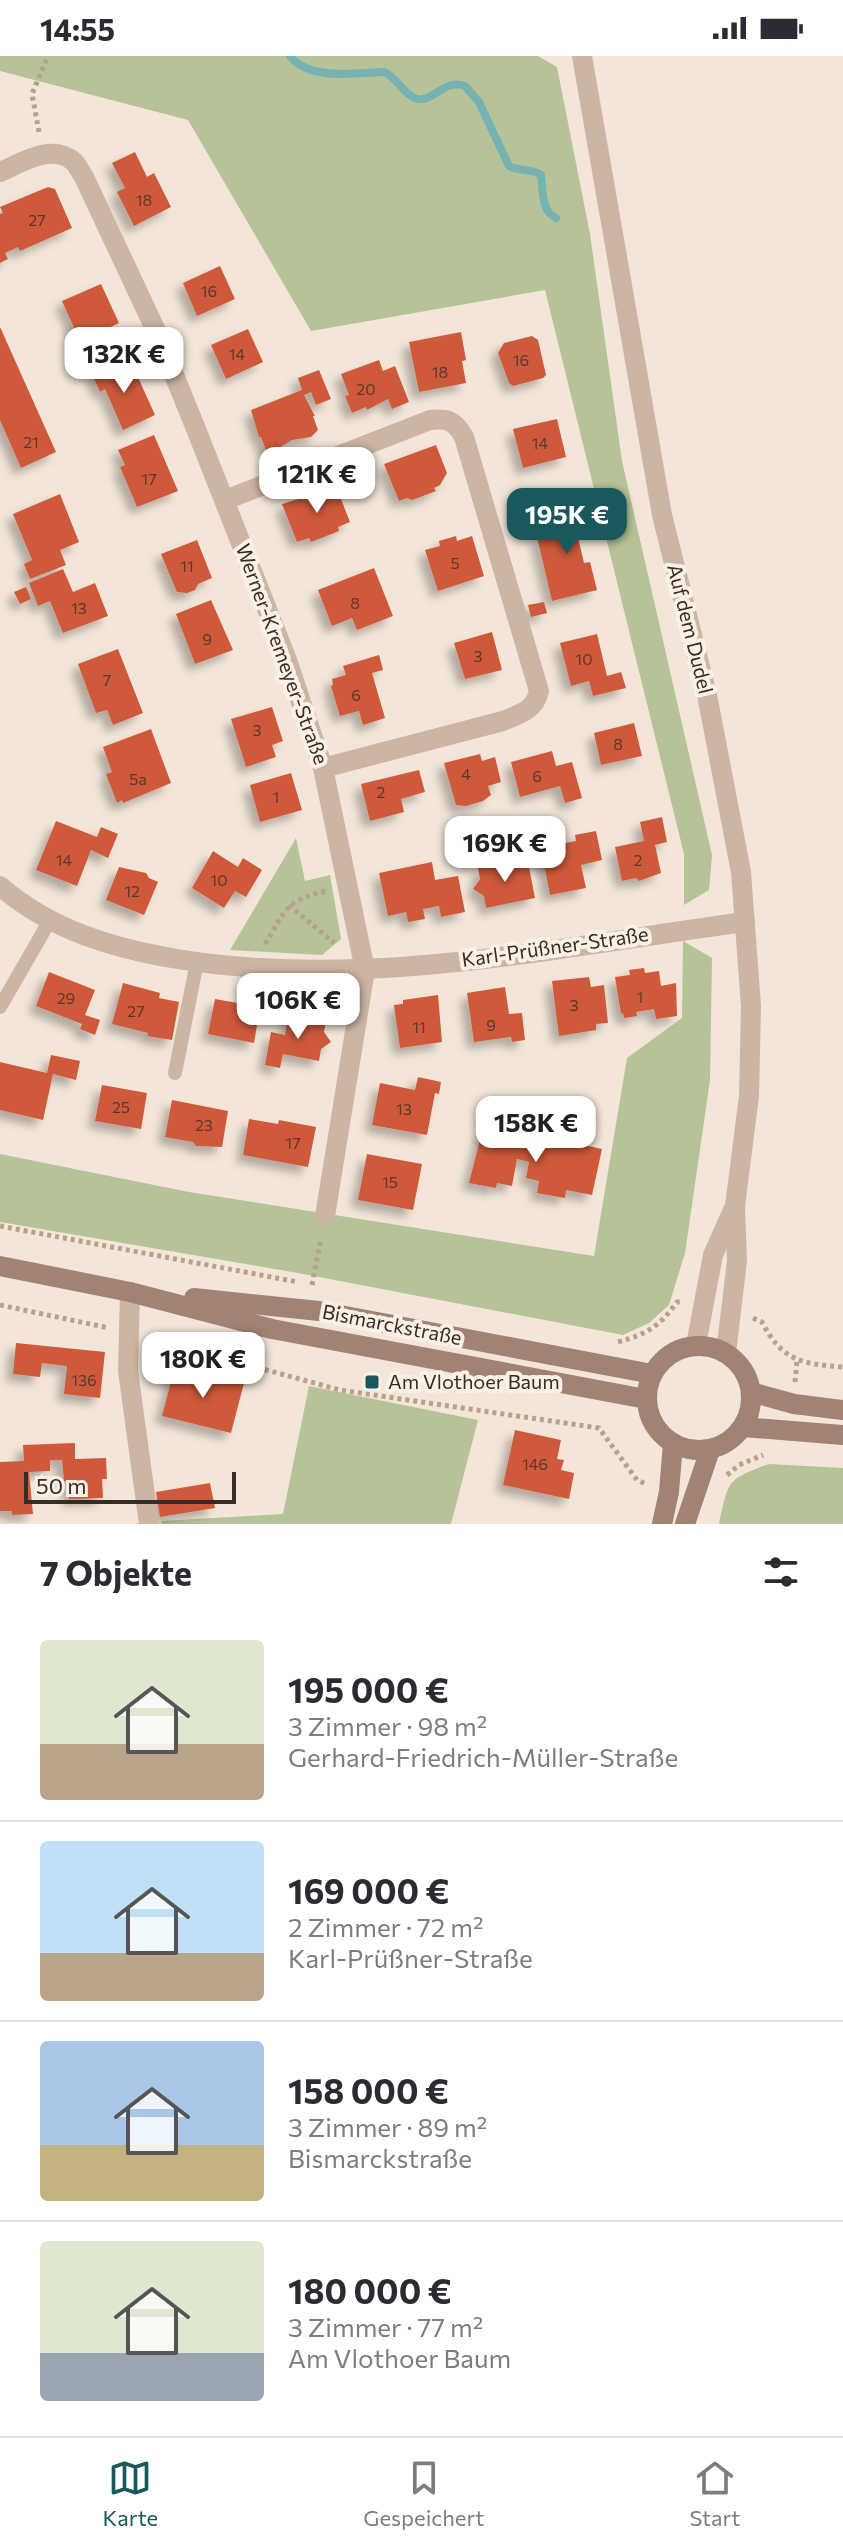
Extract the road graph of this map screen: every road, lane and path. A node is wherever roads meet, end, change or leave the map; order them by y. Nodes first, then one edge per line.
1 (48, 56) edge
2 (582, 56) edge
3 (43, 153) junction
4 (0, 172) edge
5 (225, 500) junction
6 (323, 768) junction
7 (0, 886) edge
8 (349, 886) junction
9 (289, 905) junction
10 (49, 922) junction
11 (745, 922) junction
12 (197, 962) junction
13 (249, 968) junction
14 (365, 970) junction
15 (0, 1007) edge
16 (175, 1073) dead end
17 (735, 1206) junction
18 (325, 1216) joint
19 (0, 1266) edge
20 (312, 1285) dead end
21 (130, 1292) junction
22 (0, 1305) edge
23 (704, 1306) junction
24 (128, 1332) junction
25 (616, 1343) dead end
26 (696, 1345) junction
27 (726, 1353) junction
28 (797, 1361) dead end
29 (843, 1367) edge
30 (652, 1374) junction
31 (751, 1392) junction
32 (646, 1399) junction
33 (843, 1410) edge
34 (743, 1427) junction
35 (843, 1435) edge
36 (673, 1443) junction
37 (710, 1450) junction
38 (669, 1492) junction
39 (149, 1524) edge
40 (662, 1524) edge
41 (685, 1524) edge

1 - 3 path
2 - 11 street, Auf dem Dudel
3 - 4 street
3 - 5 street, Werner-Kremeyer-Straße
5 - 6 street, Werner-Kremeyer-Straße
5 - 6 street
6 - 8 street, Werner-Kremeyer-Straße
7 - 10 street, Karl-Prüßner-Straße
8 - 9 path
8 - 14 street, Werner-Kremeyer-Straße
9 - 13 path
9 - 14 path
10 - 12 street, Karl-Prüßner-Straße
10 - 15 lane
11 - 14 street, Karl-Prüßner-Straße
11 - 17 street, Auf dem Dudel
12 - 13 street, Karl-Prüßner-Straße
12 - 16 lane
13 - 14 street, Karl-Prüßner-Straße
14 - 18 street
17 - 23 street, Auf dem Dudel
17 - 27 street, Auf dem Dudel
18 - 20 path
19 - 21 main road, Bismarckstraße
21 - 24 street
21 - 30 main road, Bismarckstraße
21 - 32 main road, Bismarckstraße
22 - 24 path
23 - 25 path
23 - 26 street, Auf dem Dudel
24 - 38 path
24 - 39 street
26 - 27 main road
26 - 30 main road
27 - 31 main road
28 - 29 path
30 - 32 main road
31 - 33 main road
31 - 34 main road
32 - 36 main road
34 - 35 main road
34 - 37 main road
36 - 37 main road
36 - 38 main road
37 - 41 main road
38 - 40 main road

